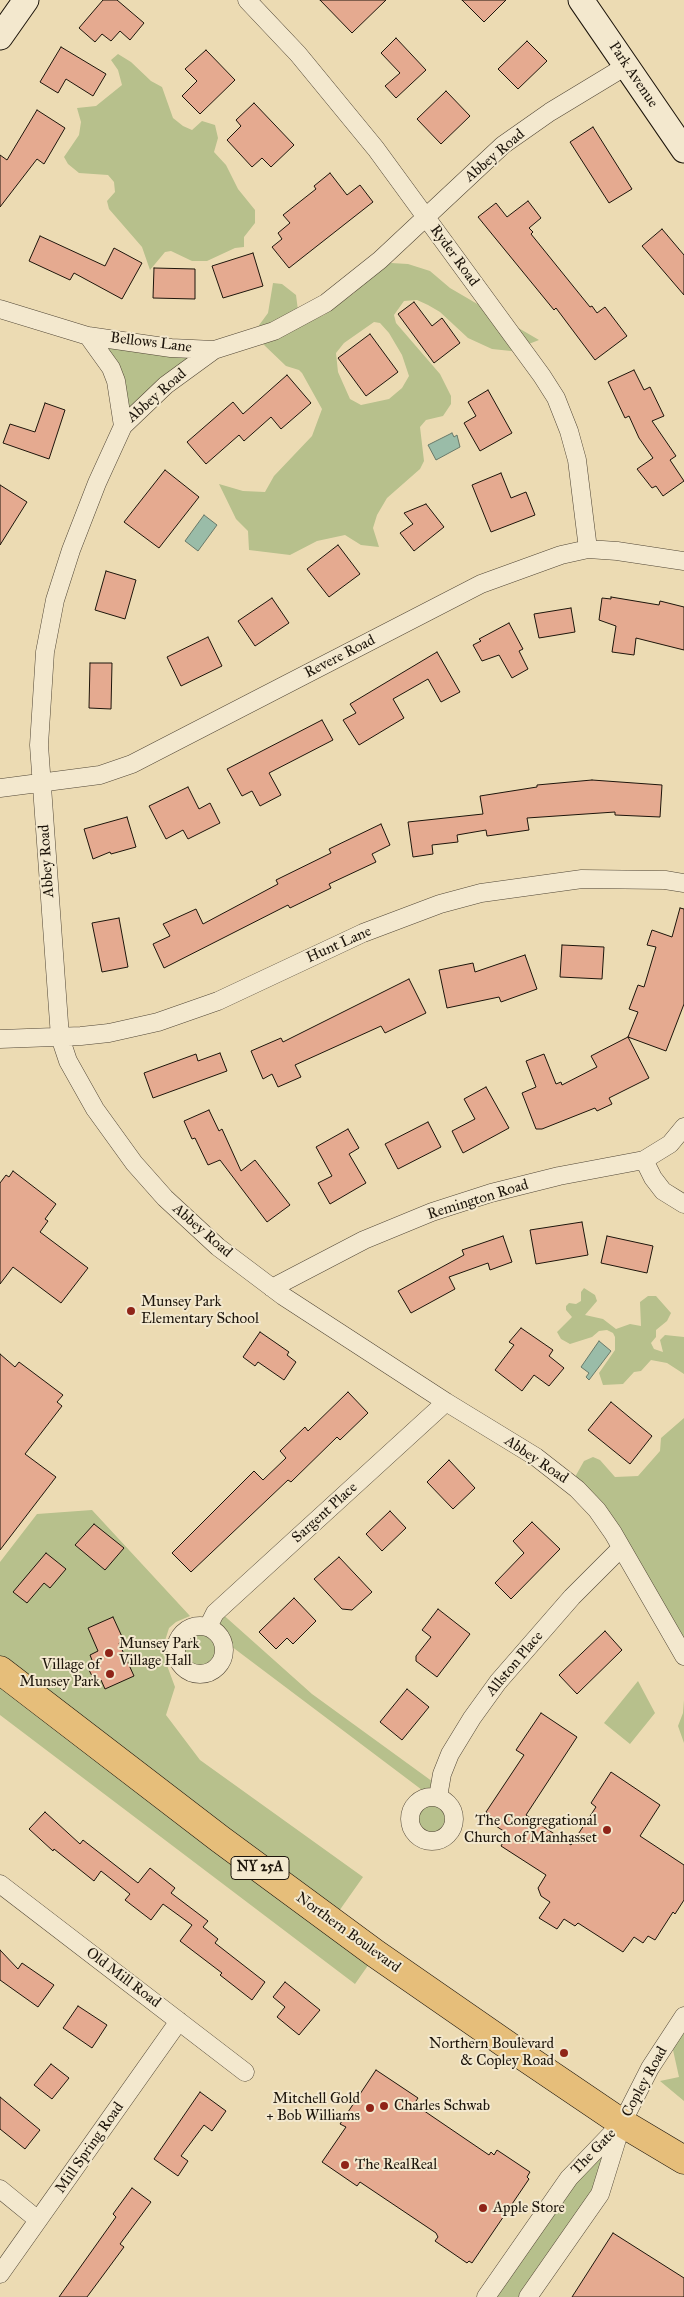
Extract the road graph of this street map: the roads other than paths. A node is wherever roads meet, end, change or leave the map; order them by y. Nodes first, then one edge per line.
1 (26, 0) edge
2 (247, 0) edge
3 (581, 0) edge
4 (0, 37) edge
5 (626, 66) junction
6 (683, 147) edge
7 (426, 217) junction
8 (0, 309) edge
9 (88, 336) junction
10 (214, 350) junction
11 (123, 426) junction
12 (588, 550) junction
13 (684, 560) edge
14 (42, 784) junction
15 (0, 788) edge
16 (684, 883) edge
17 (60, 1037) junction
18 (0, 1039) edge
19 (684, 1127) edge
20 (644, 1160) junction
21 (684, 1204) edge
22 (272, 1288) junction
23 (446, 1402) junction
24 (621, 1548) junction
25 (210, 1628) dead end
26 (684, 1656) edge
27 (0, 1670) edge
28 (438, 1798) dead end
29 (0, 1884) edge
30 (684, 2016) edge
31 (179, 2021) junction
32 (245, 2072) dead end
33 (622, 2123) junction
34 (684, 2160) edge
35 (0, 2189) edge
36 (38, 2220) junction
37 (0, 2274) edge
38 (486, 2297) edge
39 (528, 2297) edge

1 - 4 street
2 - 7 street, Ryder Road
3 - 5 street, Park Avenue
5 - 6 street, Park Avenue
5 - 7 street, Abbey Road
7 - 10 street, Abbey Road
7 - 12 street, Ryder Road
8 - 9 street, Bellows Lane
9 - 10 street, Bellows Lane
9 - 11 street, Bellows Lane
10 - 11 street, Abbey Road
11 - 14 street, Abbey Road
12 - 13 street, Revere Road
12 - 14 street, Revere Road
14 - 15 street, Revere Road
14 - 17 street, Abbey Road
16 - 17 street, Hunt Lane
17 - 18 street, Hunt Lane
17 - 22 street, Abbey Road
19 - 20 street, Remington Road
20 - 21 street
20 - 22 street, Remington Road
22 - 23 street, Abbey Road
23 - 24 street, Abbey Road
23 - 25 street, Sargent Place
24 - 26 street, Abbey Road
24 - 28 street, Allston Place
27 - 33 main road, Northern Boulevard / NY 25A
29 - 31 street, Old Mill Road
30 - 33 street, Copley Road
31 - 32 street, Old Mill Road
31 - 36 street, Mill Spring Road
33 - 34 main road, Northern Boulevard / NY 25A
33 - 38 street, The Gate
33 - 39 street, The Gate
35 - 36 street
36 - 37 street, Mill Spring Road

